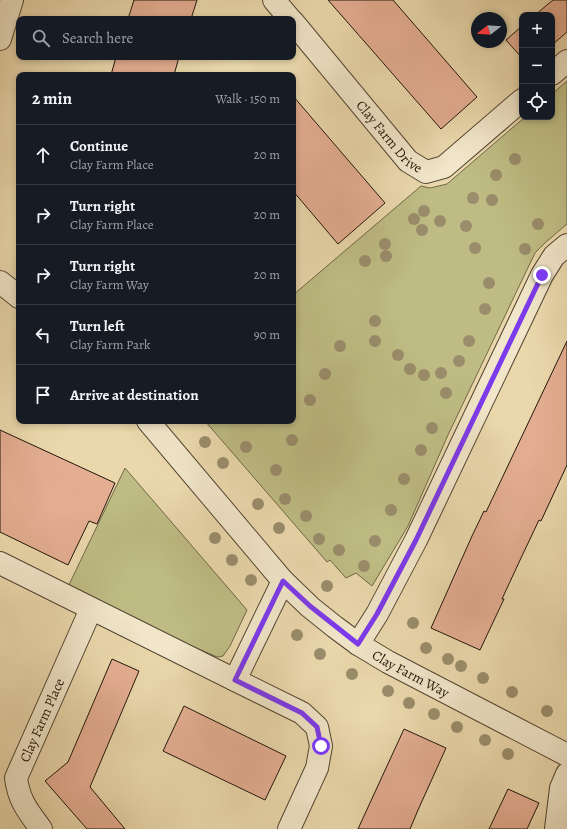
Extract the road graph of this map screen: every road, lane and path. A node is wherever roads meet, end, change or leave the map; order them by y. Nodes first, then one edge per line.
1 (12, 0) edge
2 (296, 24) edge
3 (0, 40) edge
4 (567, 61) edge
5 (555, 71) edge
6 (519, 103) edge
7 (567, 245) edge
8 (0, 282) edge
9 (16, 295) edge
10 (151, 424) edge
11 (0, 563) edge
12 (283, 581) junction
13 (91, 609) junction
14 (358, 644) junction
15 (235, 680) junction
16 (567, 755) edge
17 (567, 774) edge
18 (41, 829) edge
19 (289, 829) edge
20 (556, 829) edge

1 - 3 street
2 - 6 street, Clay Farm Drive
4 - 5 street
7 - 14 street
8 - 9 street
10 - 12 street, Clay Farm Way
11 - 13 street
12 - 14 street, Clay Farm Way
12 - 15 street
13 - 15 street
13 - 18 street, Clay Farm Place
14 - 16 street, Clay Farm Way
15 - 19 street
17 - 20 street

